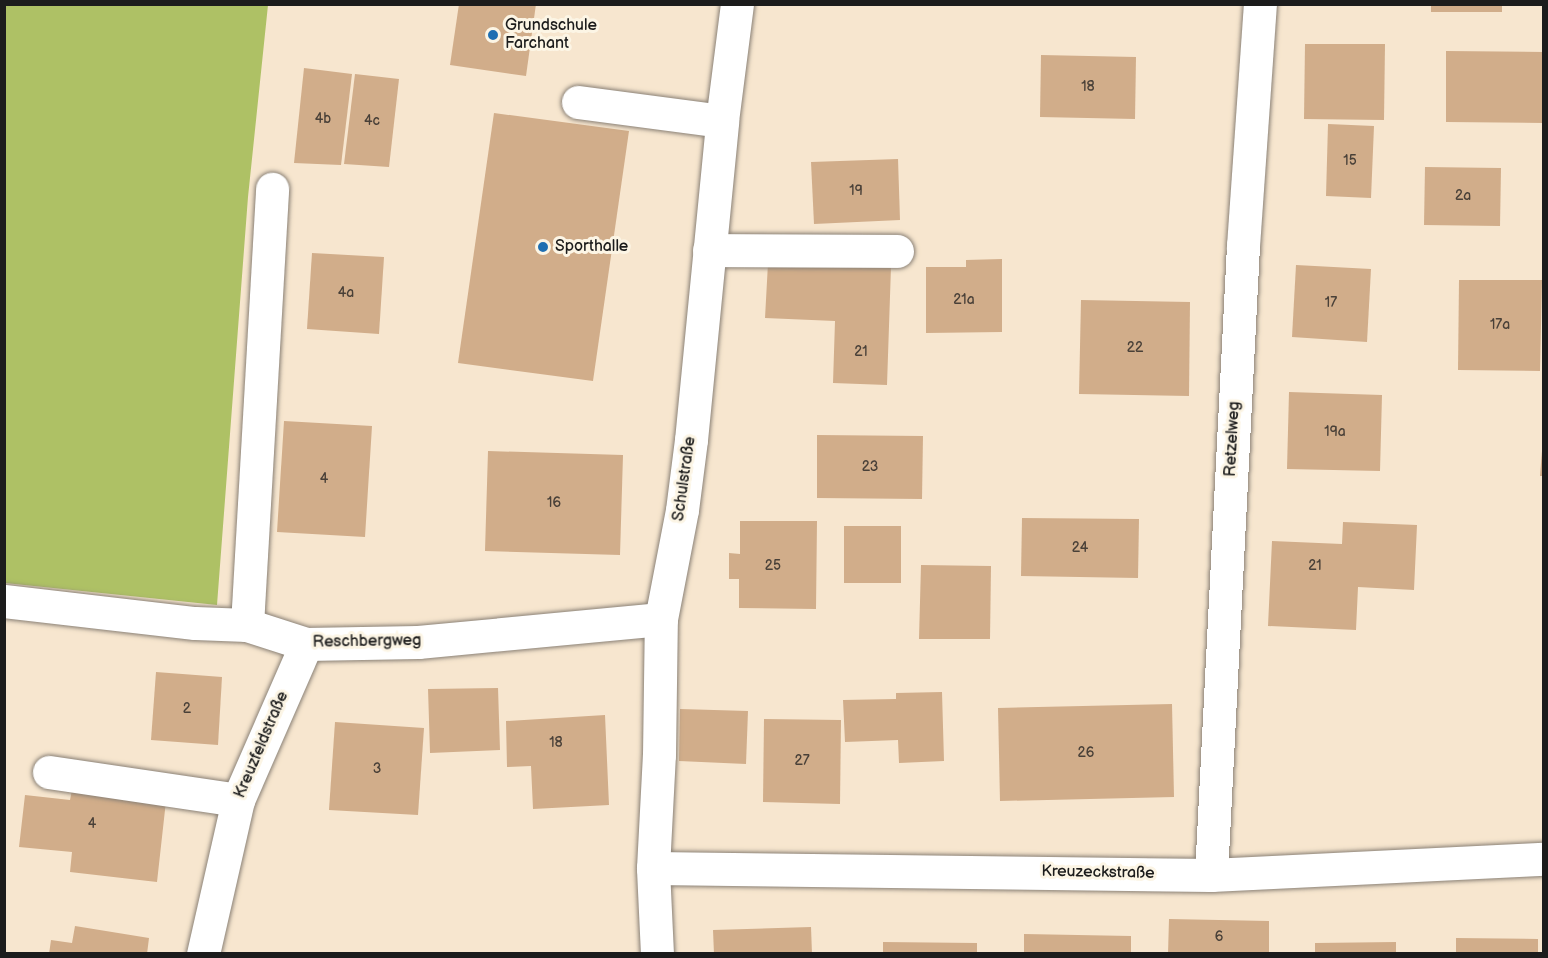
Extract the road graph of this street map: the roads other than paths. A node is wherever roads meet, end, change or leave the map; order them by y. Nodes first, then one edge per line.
1 (737, 4) edge
2 (1260, 4) edge
3 (579, 102) dead end
4 (722, 121) junction
5 (272, 189) dead end
6 (709, 250) junction
7 (897, 251) dead end
8 (4, 601) edge
9 (661, 619) junction
10 (247, 625) junction
11 (306, 644) junction
12 (49, 772) dead end
13 (238, 800) junction
14 (1544, 859) edge
15 (653, 868) junction
16 (1211, 874) junction
17 (203, 954) edge
18 (657, 954) edge

1 - 4 street, Schulstraße
2 - 16 street, Retzelweg
3 - 4 street
4 - 6 street, Schulstraße
5 - 10 street
6 - 7 street
6 - 9 street, Schulstraße
8 - 10 street, Reschbergweg
9 - 11 street, Reschbergweg
9 - 15 street, Schulstraße
10 - 11 street, Reschbergweg
11 - 13 street, Kreuzfeldstraße
12 - 13 street
13 - 17 street, Kreuzfeldstraße
14 - 16 street, Kreuzeckstraße
15 - 16 street, Kreuzeckstraße
15 - 18 street, Schulstraße

